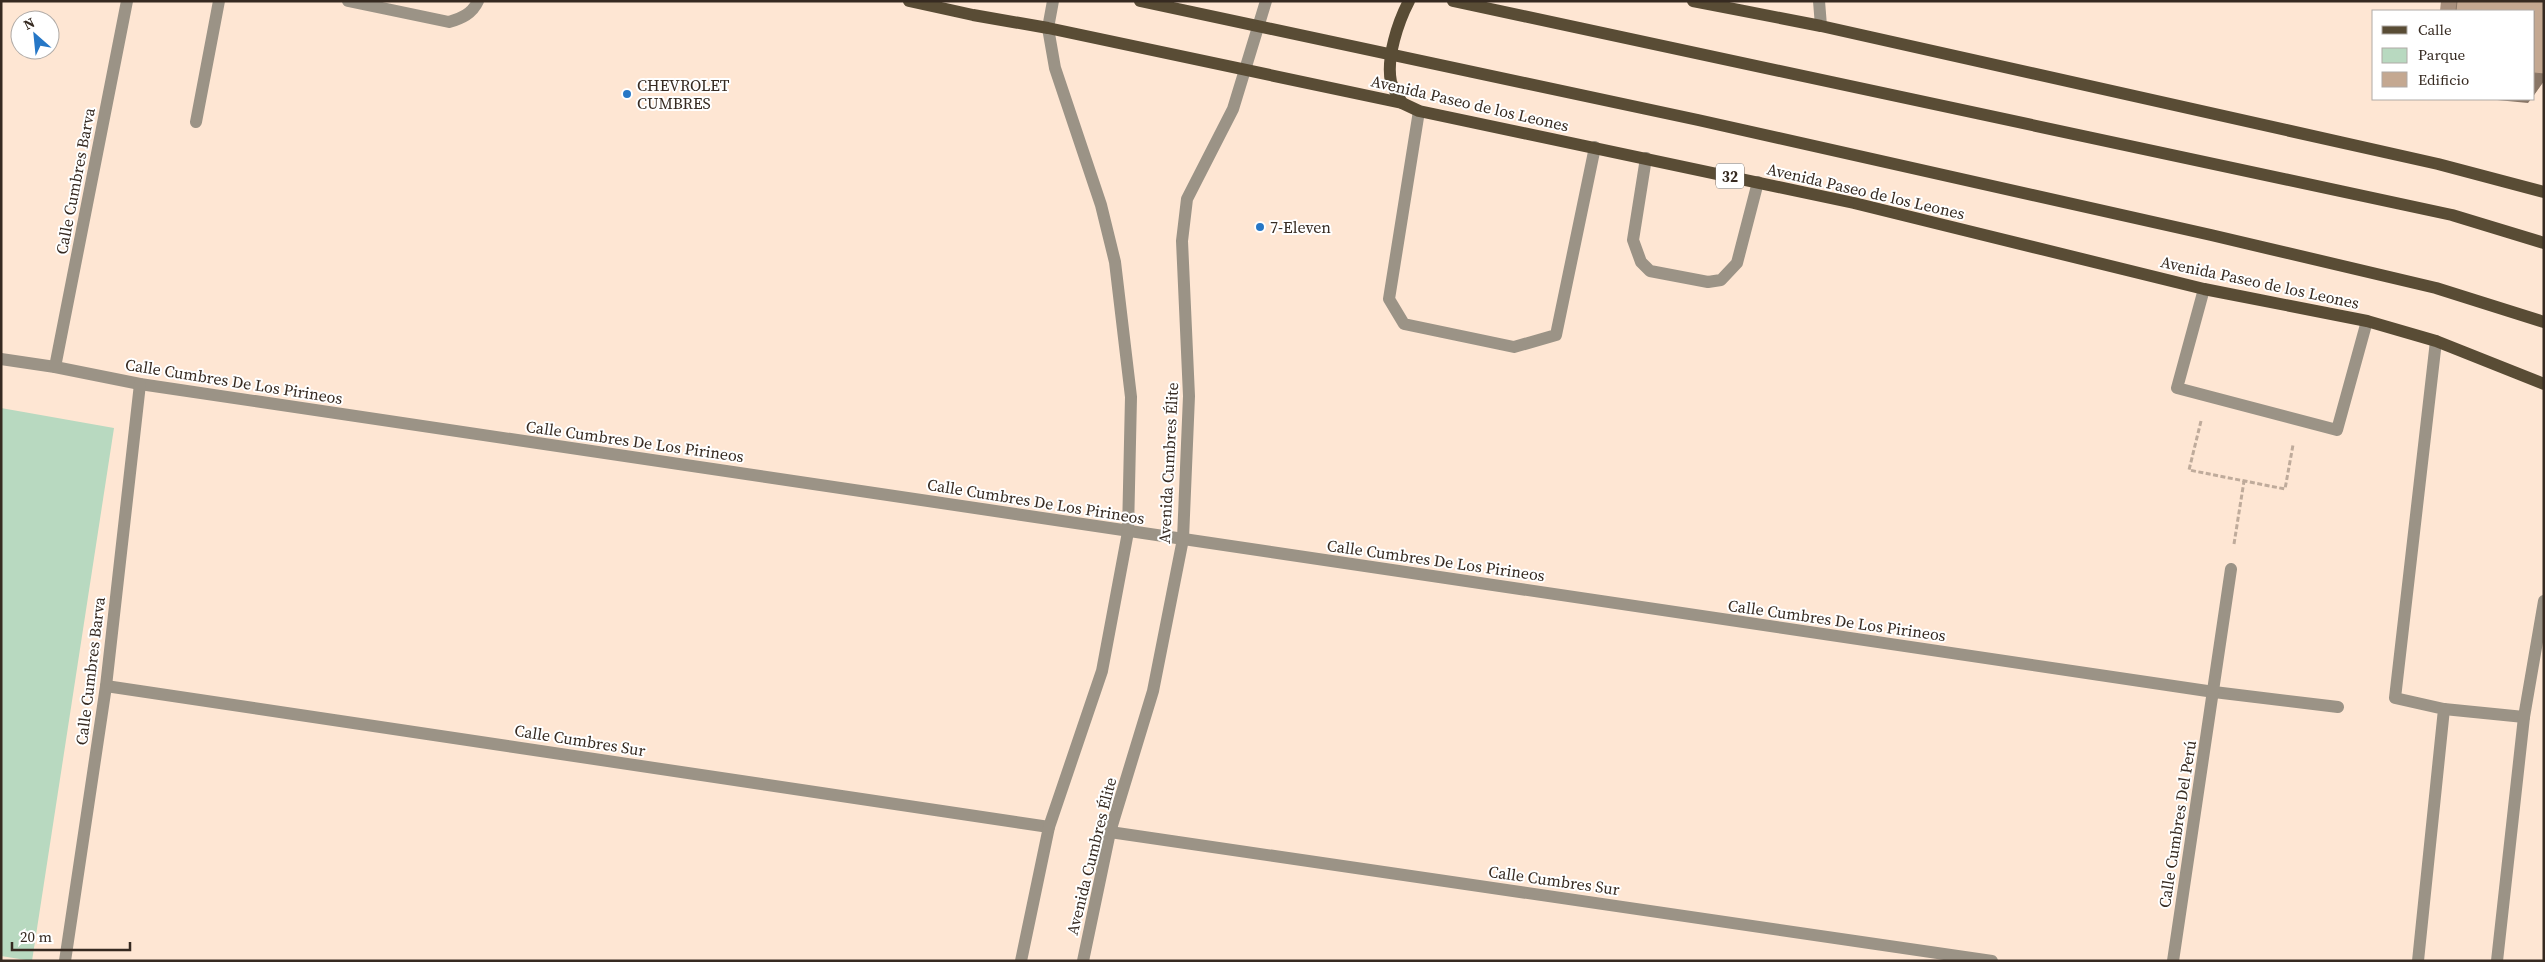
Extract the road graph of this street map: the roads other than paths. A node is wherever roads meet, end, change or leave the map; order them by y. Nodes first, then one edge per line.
1 (127, 1) edge
2 (219, 1) edge
3 (348, 1) edge
4 (478, 1) edge
5 (909, 1) edge
6 (1053, 1) edge
7 (1140, 1) edge
8 (1266, 1) edge
9 (1409, 1) edge
10 (1454, 1) edge
11 (1693, 1) edge
12 (1818, 1) edge
13 (1821, 26) junction
14 (1048, 28) junction
15 (1244, 71) junction
16 (1402, 103) junction
17 (1419, 111) junction
18 (196, 122) dead end
19 (1595, 147) junction
20 (1646, 158) junction
21 (1758, 182) junction
22 (2544, 192) edge
23 (2544, 243) edge
24 (2204, 289) junction
25 (2367, 321) junction
26 (2544, 322) edge
27 (2436, 341) junction
28 (1, 359) edge
29 (55, 366) junction
30 (140, 384) junction
31 (2544, 384) edge
32 (1128, 532) junction
33 (1183, 539) junction
34 (2230, 569) road end
35 (2544, 601) edge
36 (106, 686) junction
37 (2214, 692) junction
38 (2338, 706) dead end
39 (2444, 709) junction
40 (2524, 717) junction
41 (1049, 827) junction
42 (1110, 832) junction
43 (64, 961) edge
44 (1021, 961) edge
45 (1083, 961) edge
46 (1992, 961) edge
47 (2173, 961) edge
48 (2418, 961) edge
49 (2497, 961) edge

1 - 29 street, Calle Cumbres Barva
2 - 18 street
3 - 4 street
5 - 14 main road, Avenida Paseo de los Leones / 32
6 - 14 street
7 - 26 main road, bridge
8 - 15 street, Avenida Cumbres Élite
9 - 16 main road
10 - 23 main road
11 - 13 main road
12 - 13 street
13 - 22 main road
14 - 15 main road, Avenida Paseo de los Leones / 32
14 - 32 street
15 - 16 main road, Avenida Paseo de los Leones / 32
15 - 33 street, Avenida Cumbres Élite
16 - 17 main road, Avenida Paseo de los Leones / 32
17 - 19 main road, Avenida Paseo de los Leones / 32
17 - 19 street
19 - 20 main road, Avenida Paseo de los Leones / 32
20 - 21 main road, Avenida Paseo de los Leones / 32
20 - 21 street
21 - 24 main road, Avenida Paseo de los Leones / 32
24 - 25 main road, Avenida Paseo de los Leones / 32
24 - 25 street
25 - 27 main road, Avenida Paseo de los Leones / 32
27 - 31 main road, Avenida Paseo de los Leones / 32
27 - 39 street
28 - 29 street, Calle Cumbres De Los Pirineos
29 - 30 street, Calle Cumbres De Los Pirineos
30 - 32 street, Calle Cumbres De Los Pirineos
30 - 36 street, Calle Cumbres Barva
32 - 33 street, Calle Cumbres De Los Pirineos
32 - 41 street
33 - 37 street, Calle Cumbres De Los Pirineos
33 - 42 street, Avenida Cumbres Élite
34 - 37 street, Calle Cumbres Del Perú
35 - 40 street
36 - 41 street, Calle Cumbres Sur
36 - 43 street, Calle Cumbres Barva
37 - 38 street, Calle Cumbres De Los Pirineos
37 - 47 street, Calle Cumbres Del Perú
39 - 40 street
39 - 48 street
40 - 49 street
41 - 44 street
42 - 45 street, Avenida Cumbres Élite
42 - 46 street, Calle Cumbres Sur

